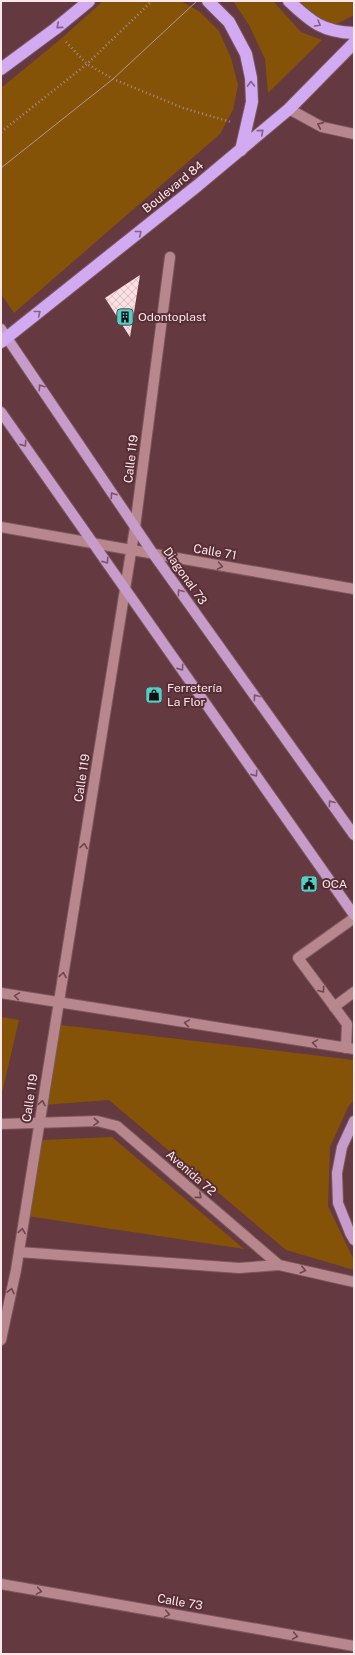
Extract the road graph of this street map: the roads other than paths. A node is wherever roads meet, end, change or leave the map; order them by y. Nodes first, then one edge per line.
1 (89, 1) edge
2 (208, 1) edge
3 (289, 1) edge
4 (354, 33) edge
5 (354, 43) edge
6 (1, 69) edge
7 (290, 109) junction
8 (354, 134) edge
9 (241, 150) junction
10 (170, 257) dead end
11 (3, 336) edge
12 (1, 412) edge
13 (1, 527) edge
14 (135, 527) junction
15 (94, 543) junction
16 (131, 550) junction
17 (154, 554) junction
18 (125, 589) junction
19 (354, 589) edge
20 (354, 835) edge
21 (354, 916) edge
22 (354, 992) edge
23 (1, 993) edge
24 (59, 1002) junction
25 (334, 1007) junction
26 (350, 1049) edge
27 (354, 1121) edge
28 (1, 1124) edge
29 (38, 1124) junction
30 (354, 1240) edge
31 (18, 1252) junction
32 (279, 1265) junction
33 (354, 1282) edge
34 (1, 1340) edge
35 (1, 1584) edge
36 (354, 1646) edge

1 -> 6 highway
9 -> 2 highway
3 -> 4 highway
5 - 7 highway, Boulevard 84
8 -> 7 street
9 -> 7 highway, Boulevard 84
11 -> 9 highway, Boulevard 84
10 - 14 street, Calle 119
14 -> 11 main road, Diagonal 73
12 -> 15 main road
13 - 15 street, Calle 71
14 - 16 street, Calle 119
14 - 17 main road, Diagonal 73
15 - 16 street, Calle 71
15 -> 18 main road
16 - 17 street, Calle 71
16 - 18 street, Calle 119
17 -> 19 street, Calle 71
20 -> 17 main road, Diagonal 73
18 -> 21 main road
24 -> 18 street, Calle 119
21 -> 25 street
22 - 25 street
24 -> 23 street
26 -> 24 street
29 -> 24 street, Calle 119
25 - 26 street
27 - 30 main road
28 - 29 street, Avenida 72
31 -> 29 street, Calle 119
29 -> 32 street, Avenida 72
31 - 32 street
34 -> 31 street, Calle 119
32 -> 33 street, Avenida 72
35 -> 36 street, Calle 73

